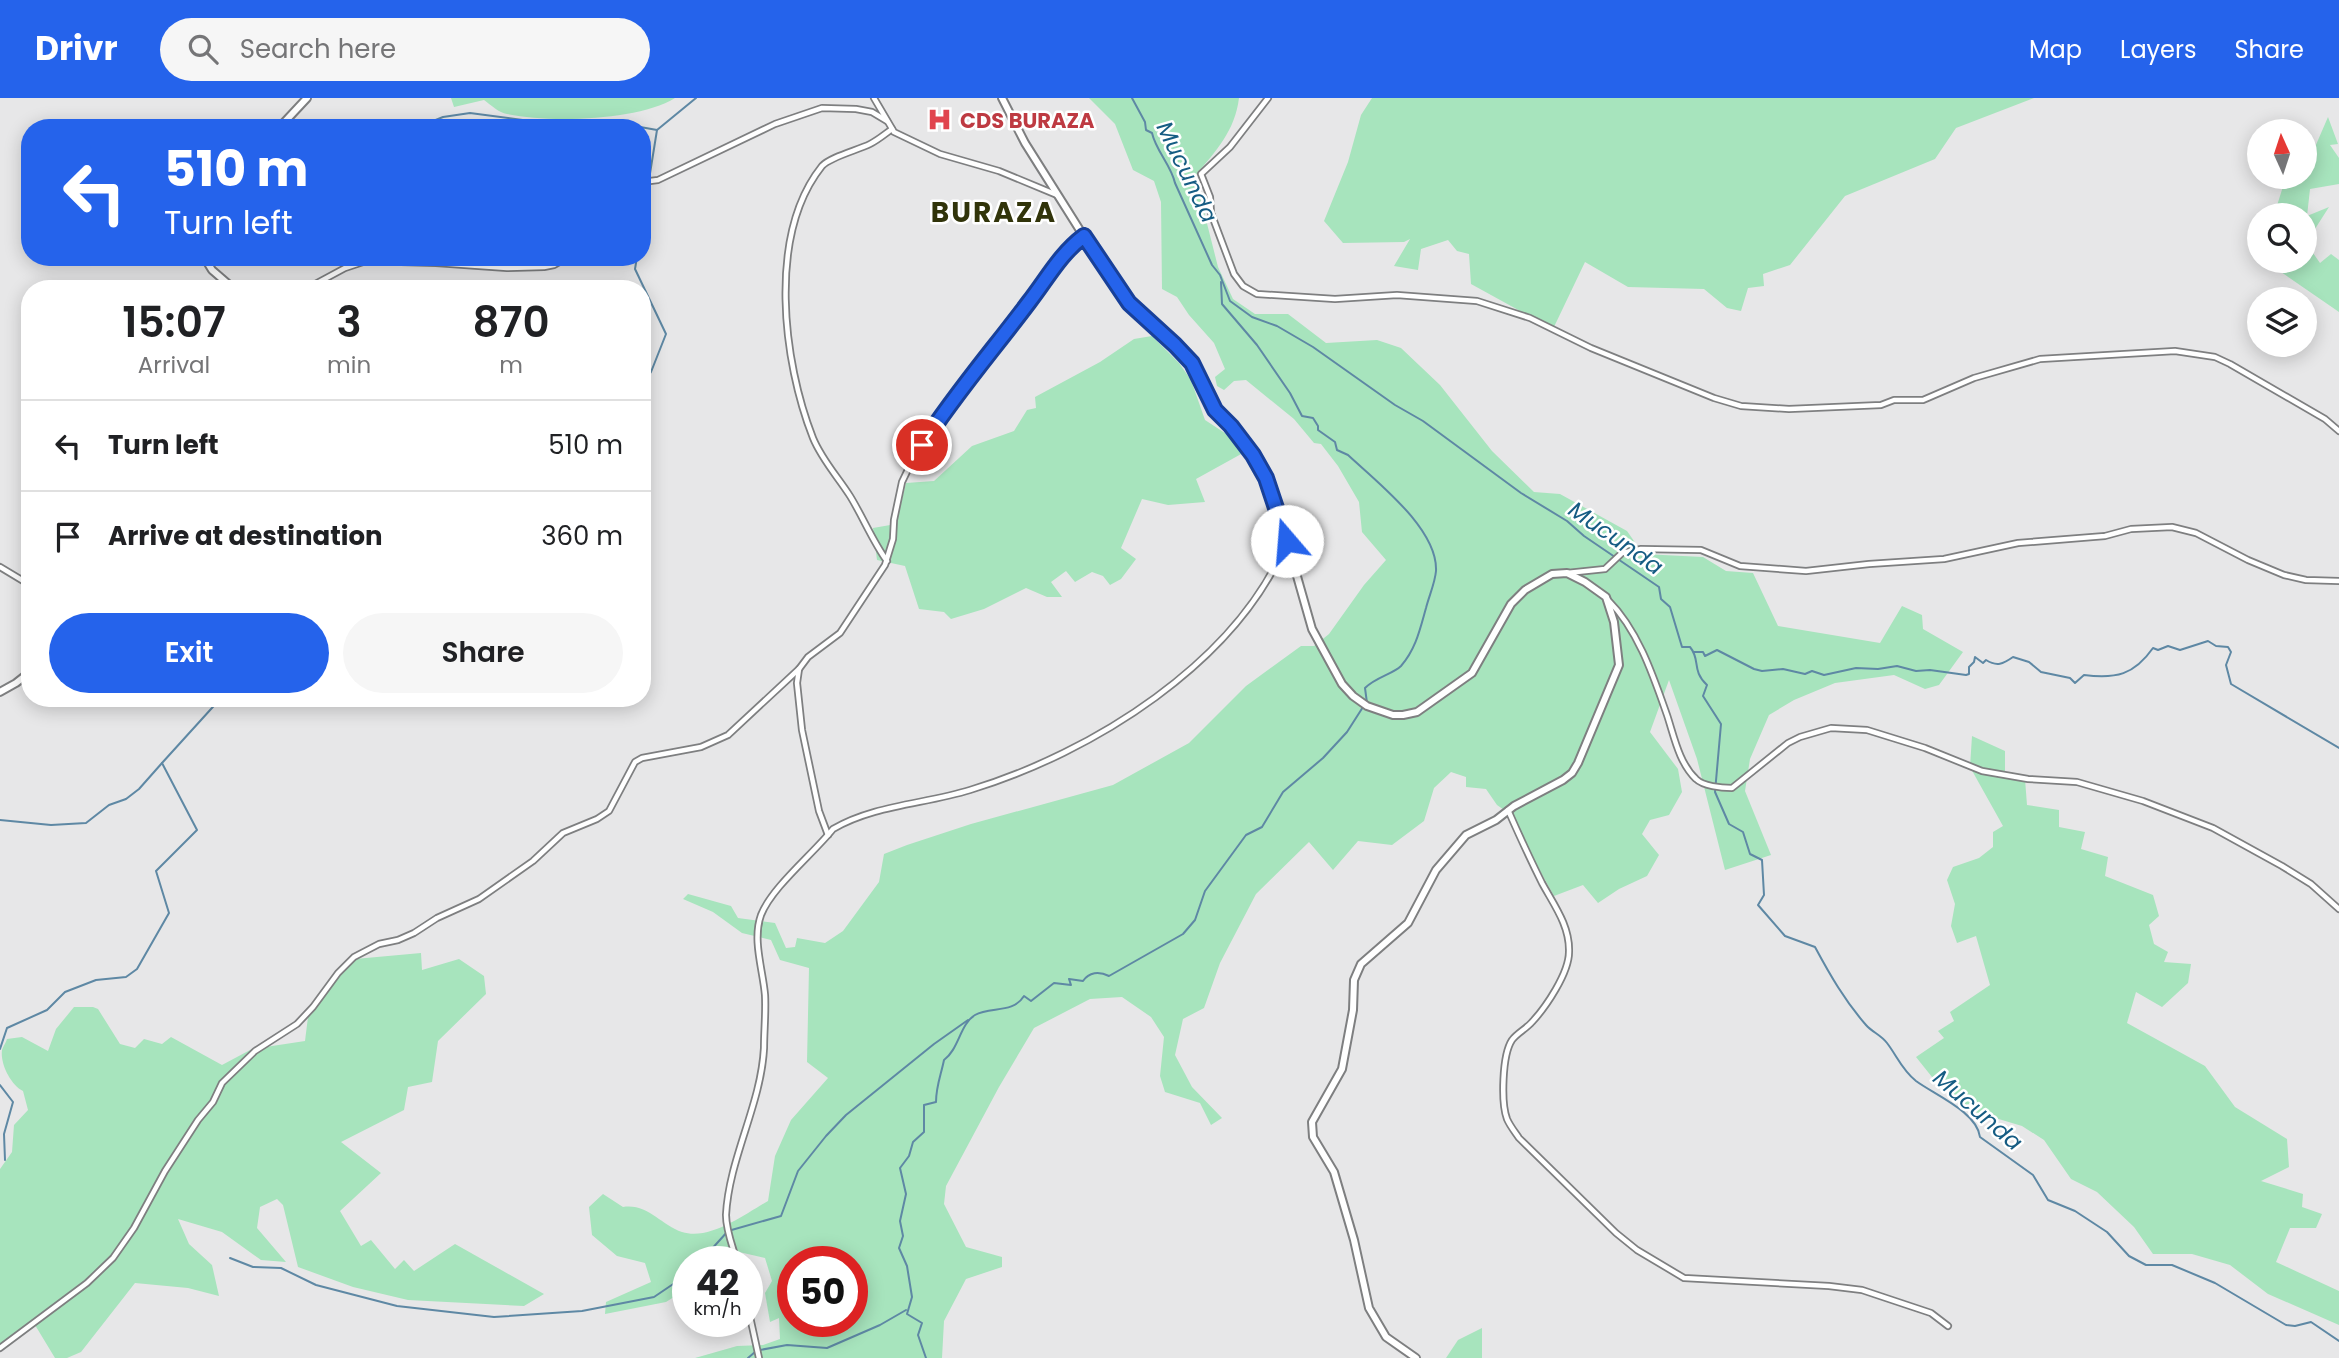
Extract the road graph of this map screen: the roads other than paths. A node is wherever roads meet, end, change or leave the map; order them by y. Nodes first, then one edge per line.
1 (307, 98) edge
2 (874, 98) edge
3 (1002, 98) edge
4 (1268, 98) edge
5 (287, 119) edge
6 (887, 121) junction
7 (892, 130) junction
8 (651, 181) edge
9 (1057, 195) junction
10 (1084, 236) junction
11 (210, 266) edge
12 (351, 266) edge
13 (475, 266) edge
14 (542, 266) edge
15 (224, 280) edge
16 (323, 280) edge
17 (2339, 431) edge
18 (1287, 541) junction
19 (887, 561) junction
20 (0, 567) edge
21 (1567, 573) junction
22 (21, 580) edge
23 (2339, 581) edge
24 (1606, 597) junction
25 (799, 669) junction
26 (21, 679) edge
27 (0, 692) edge
28 (1508, 810) junction
29 (828, 835) junction
30 (2339, 909) edge
31 (733, 1246) edge
32 (1948, 1326) dead end
33 (754, 1337) edge
34 (0, 1348) edge
35 (759, 1358) edge
36 (1416, 1358) edge

1 - 5 main road
2 - 6 street
3 - 9 main road
4 - 17 street
6 - 7 street
6 - 8 street
7 - 9 street
7 - 19 street
9 - 10 main road
10 - 18 main road
10 - 19 street
11 - 15 main road
12 - 16 street
13 - 14 street
18 - 21 main road
18 - 29 street
19 - 25 street
20 - 22 street
21 - 23 street
21 - 24 main road
24 - 28 main road
24 - 30 street
25 - 29 street
25 - 34 street
26 - 27 main road
28 - 32 street
28 - 36 main road
29 - 31 street
33 - 35 street

